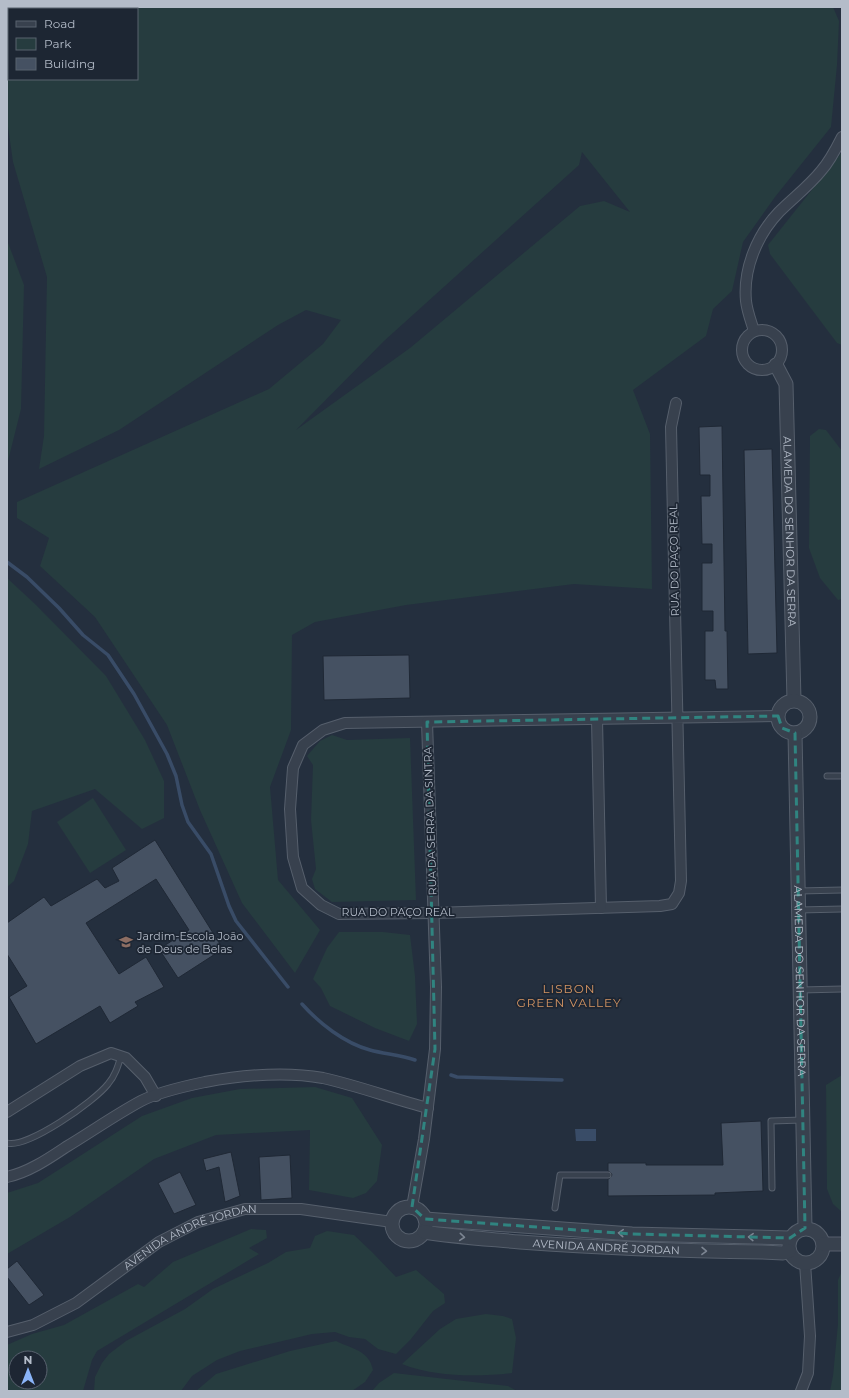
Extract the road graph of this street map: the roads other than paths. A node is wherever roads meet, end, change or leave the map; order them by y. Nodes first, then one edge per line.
1 (842, 137) edge
2 (754, 331) junction
3 (776, 365) junction
4 (676, 403) dead end
5 (794, 700) junction
6 (778, 716) junction
7 (678, 717) junction
8 (597, 719) junction
9 (426, 722) junction
10 (795, 733) junction
11 (827, 776) dead end
12 (842, 776) edge
13 (842, 890) edge
14 (798, 892) junction
15 (601, 908) junction
16 (842, 909) edge
17 (798, 910) junction
18 (433, 913) junction
19 (842, 989) edge
20 (800, 990) junction
21 (121, 1056) junction
22 (156, 1096) junction
23 (428, 1108) junction
24 (7, 1112) edge
25 (803, 1120) junction
26 (7, 1143) edge
27 (608, 1175) dead end
28 (7, 1177) edge
29 (772, 1188) dead end
30 (412, 1207) junction
31 (555, 1208) dead end
32 (392, 1222) junction
33 (425, 1226) junction
34 (805, 1228) junction
35 (823, 1244) junction
36 (842, 1244) edge
37 (789, 1245) junction
38 (806, 1263) junction
39 (7, 1332) edge
40 (802, 1391) edge

1 - 2 street
2 - 3 street
2 - 3 street
3 - 5 street, ALAMEDA DO SENHOR DA SERRA
4 - 7 street, RUA DO PAÇO REAL
5 - 6 street
5 - 10 street
6 - 7 street, RUA DO PAÇO REAL
6 - 10 street
7 - 8 street, RUA DO PAÇO REAL
7 - 15 street, RUA DO PAÇO REAL
8 - 9 street, RUA DO PAÇO REAL
8 - 15 street
9 - 18 street, RUA DA SERRA DA SINTRA
9 - 18 street, RUA DO PAÇO REAL
10 - 14 street, ALAMEDA DO SENHOR DA SERRA
11 - 12 lane
13 - 14 lane
14 - 17 street, ALAMEDA DO SENHOR DA SERRA
15 - 18 street, RUA DO PAÇO REAL
16 - 17 lane
17 - 20 street, ALAMEDA DO SENHOR DA SERRA
18 - 23 street, RUA DA SERRA DA SINTRA
19 - 20 lane
20 - 25 street, ALAMEDA DO SENHOR DA SERRA
21 - 22 street
21 - 24 street
21 - 26 lane
22 - 23 street
22 - 28 street
23 - 30 street, RUA DA SERRA DA SINTRA
25 - 29 lane
25 - 34 street, ALAMEDA DO SENHOR DA SERRA
27 - 31 lane
30 - 32 street
30 - 33 street
32 - 33 street
32 - 39 street, AVENIDA ANDRÉ JORDAN
33 - 37 street, AVENIDA ANDRÉ JORDAN
34 - 35 street
34 - 37 street
35 - 36 street
35 - 38 street
37 - 38 street
38 - 40 street

